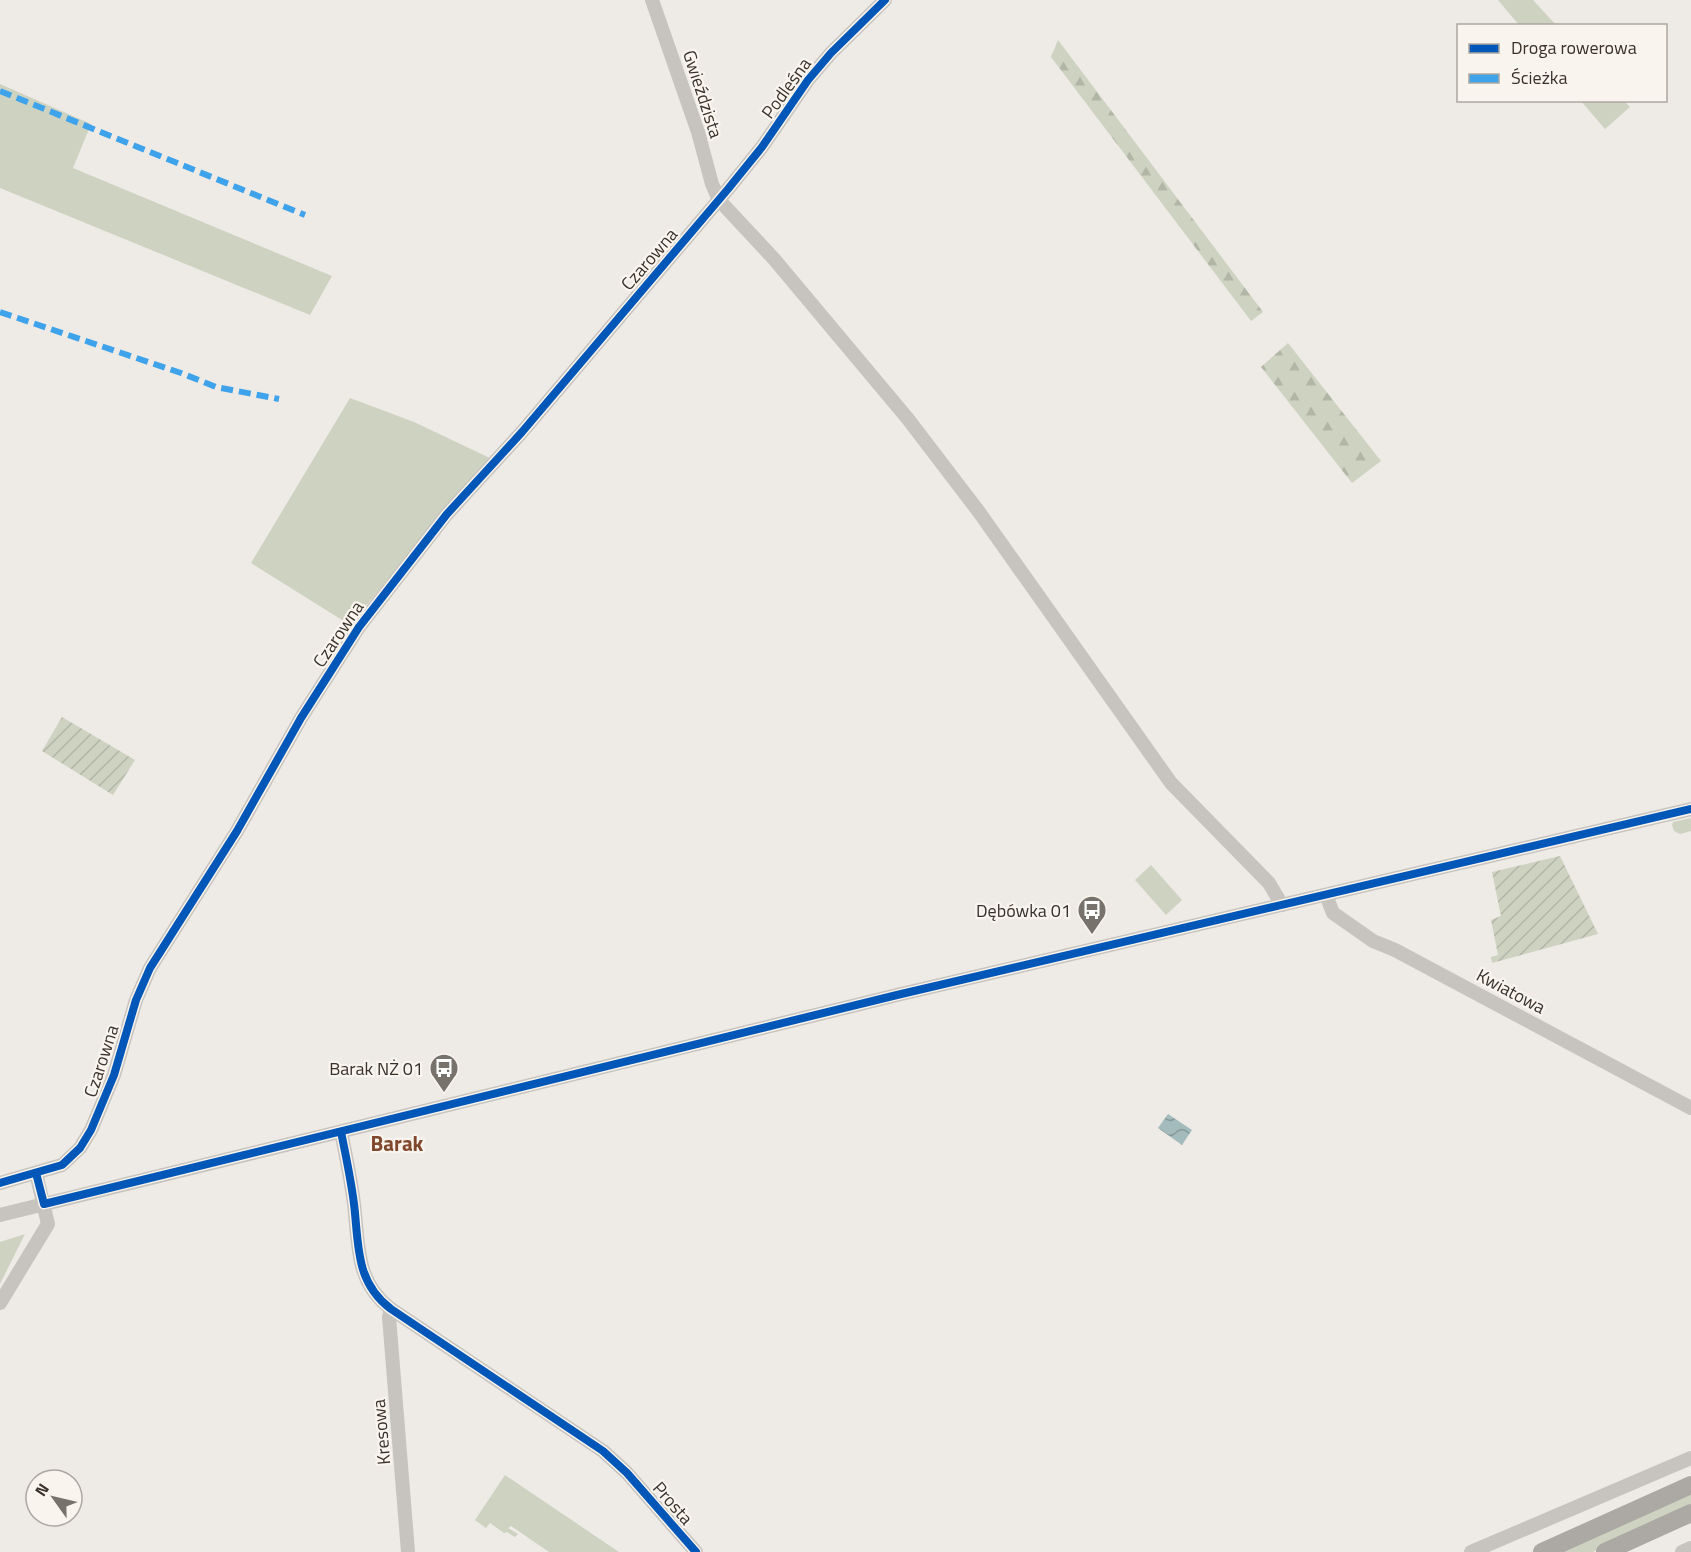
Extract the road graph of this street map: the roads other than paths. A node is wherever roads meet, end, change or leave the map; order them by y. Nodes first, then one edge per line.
1 (652, 0) edge
2 (885, 0) edge
3 (719, 200) junction
4 (1691, 809) edge
5 (1326, 895) junction
6 (1282, 905) junction
7 (1691, 1108) edge
8 (341, 1132) junction
9 (36, 1173) junction
10 (0, 1183) edge
11 (44, 1204) junction
12 (0, 1215) edge
13 (0, 1303) edge
14 (391, 1309) junction
15 (1691, 1458) edge
16 (1691, 1485) edge
17 (1691, 1514) edge
18 (1691, 1548) edge
19 (408, 1552) edge
20 (696, 1552) edge
21 (1471, 1552) edge
22 (1542, 1552) edge
23 (1605, 1552) edge
24 (1682, 1552) edge

1 - 3 street, Gwieździsta
2 - 3 street, Podleśna
3 - 6 street
3 - 9 street, Czarowna
4 - 5 street
5 - 6 street
5 - 7 street, Kwiatowa
6 - 8 street
8 - 11 street
8 - 14 street, Prosta
9 - 10 street
9 - 11 street
11 - 12 street
11 - 13 street
14 - 19 street, Kresowa
14 - 20 street, Prosta
15 - 21 street
16 - 22 main road
17 - 23 main road
18 - 24 street

